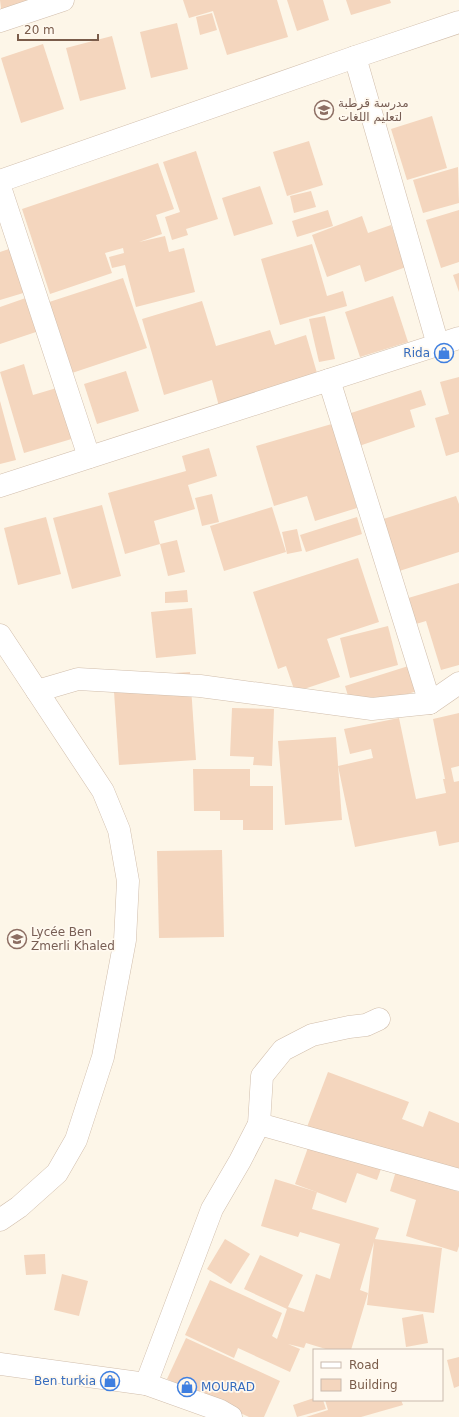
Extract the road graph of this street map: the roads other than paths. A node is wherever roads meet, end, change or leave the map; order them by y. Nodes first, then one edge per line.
1 (63, 0) edge
2 (0, 21) edge
3 (459, 22) edge
4 (355, 57) junction
5 (0, 181) edge
6 (0, 188) edge
7 (459, 338) edge
8 (438, 345) junction
9 (329, 380) junction
10 (89, 457) junction
11 (0, 486) edge
12 (0, 635) edge
13 (459, 683) edge
14 (37, 691) junction
15 (430, 703) junction
16 (379, 1019) dead end
17 (259, 1124) junction
18 (459, 1180) edge
19 (0, 1220) edge
20 (0, 1364) edge
21 (146, 1384) junction
22 (231, 1417) edge

1 - 2 street
3 - 4 street
4 - 5 street
4 - 8 street
6 - 10 street
7 - 8 street
8 - 9 street
9 - 10 street
9 - 15 street
10 - 11 street
12 - 14 street
13 - 15 street
14 - 15 street
14 - 19 street
16 - 17 street
17 - 18 street
17 - 21 street
20 - 21 street
21 - 22 street

